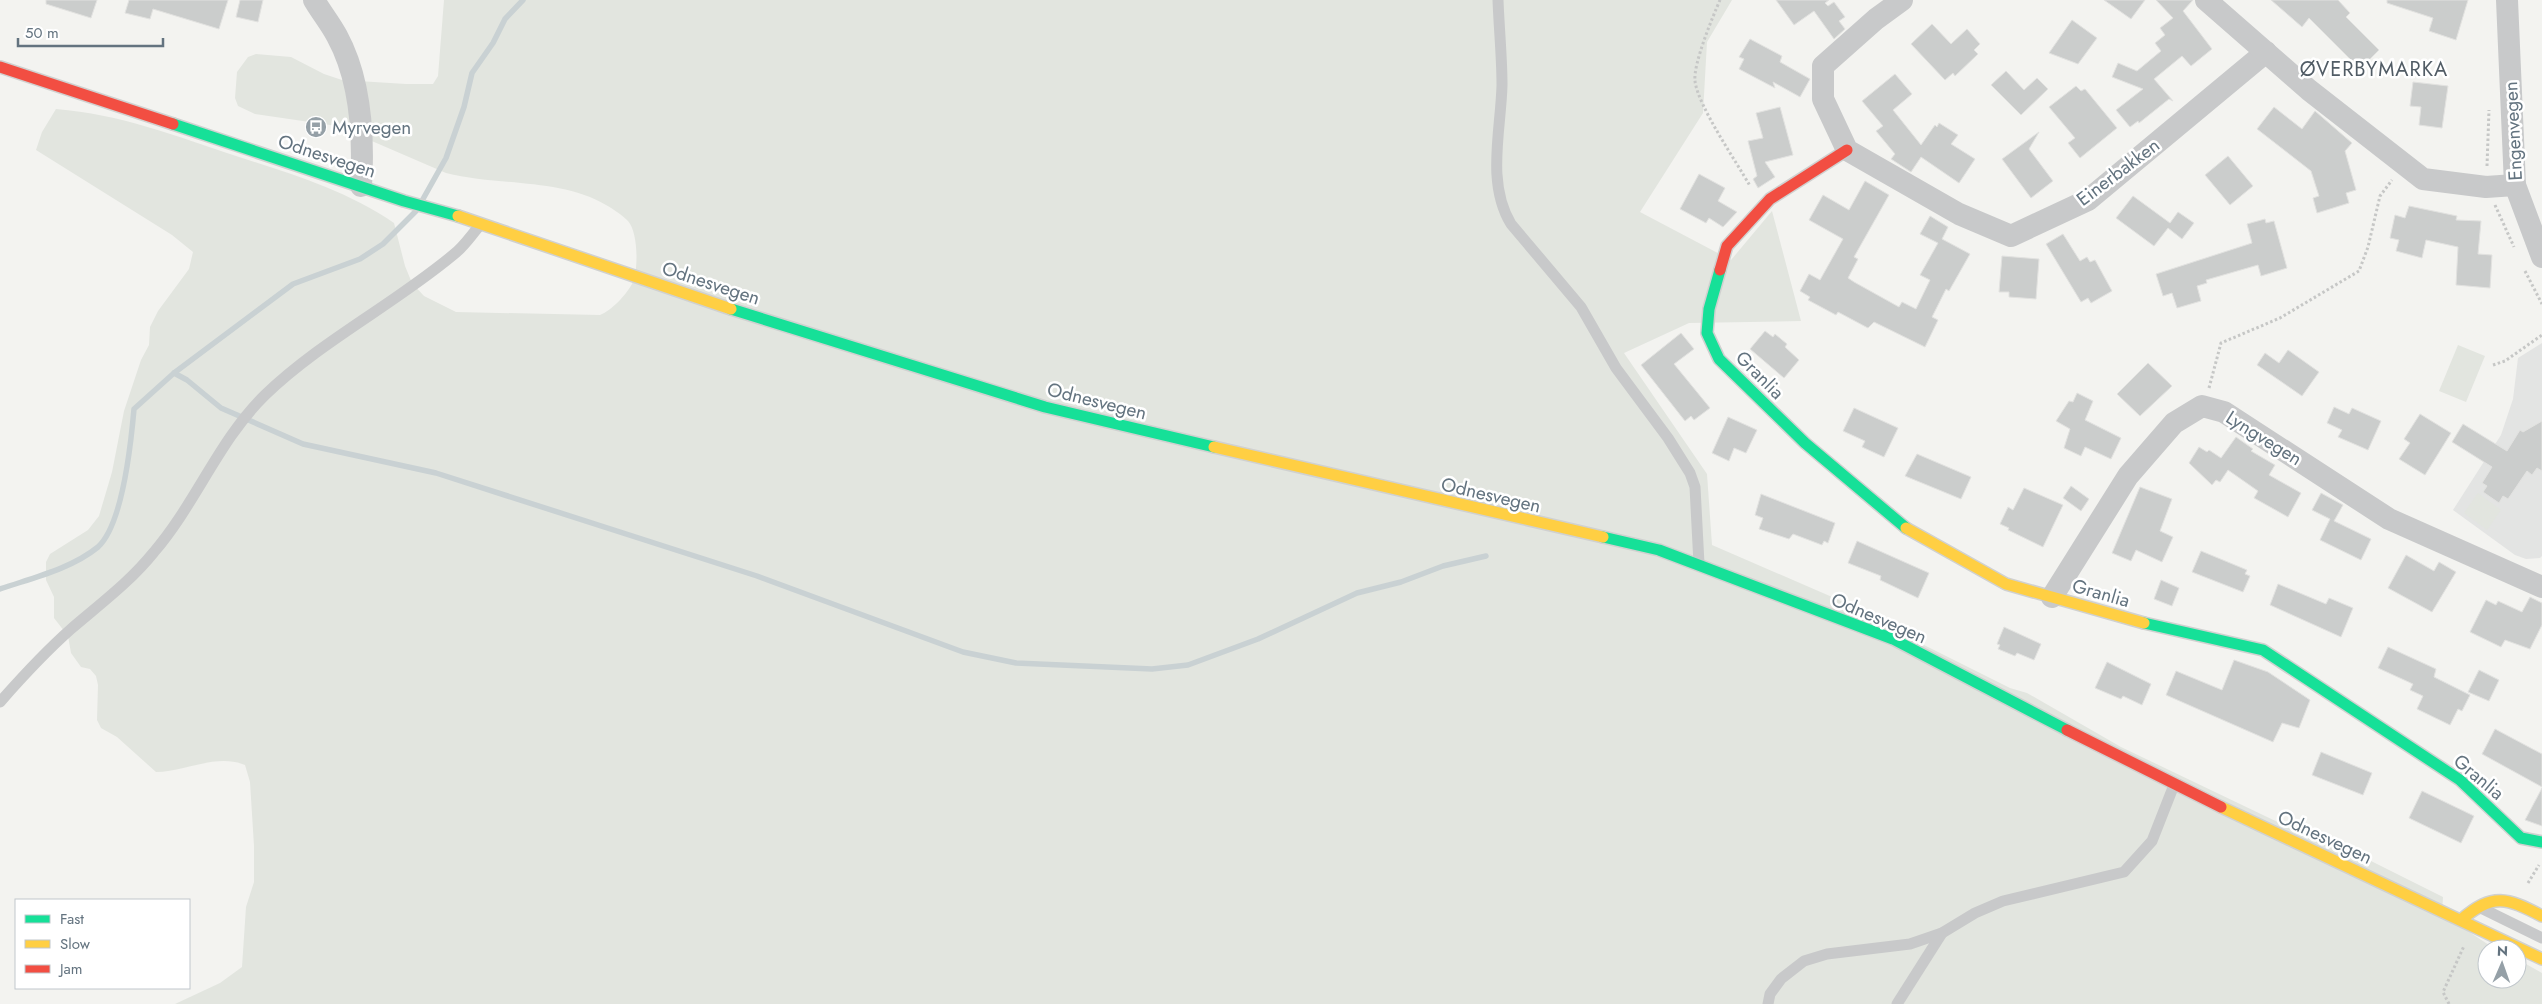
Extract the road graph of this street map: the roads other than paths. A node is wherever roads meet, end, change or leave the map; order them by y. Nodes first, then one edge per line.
1 (314, 0) edge
2 (1498, 0) edge
3 (1902, 0) edge
4 (2206, 0) edge
5 (2506, 0) edge
6 (2266, 52) junction
7 (0, 67) edge
8 (1847, 150) junction
9 (2515, 185) junction
10 (361, 186) junction
11 (482, 223) junction
12 (2542, 257) edge
13 (1699, 566) junction
14 (2539, 581) edge
15 (2052, 597) junction
16 (0, 702) edge
17 (2174, 785) junction
18 (2542, 842) edge
19 (2476, 906) junction
20 (2542, 916) edge
21 (2466, 922) junction
22 (1942, 933) junction
23 (2542, 938) edge
24 (2542, 959) edge
25 (1768, 1004) edge
26 (1897, 1004) edge

1 - 10 street
2 - 13 lane
3 - 8 street
4 - 6 street
5 - 9 street, Engenvegen
6 - 8 street, Einerbakken
6 - 9 street
7 - 10 main road, Odnesvegen
8 - 15 main road, Granlia
9 - 12 street, Engenvegen
10 - 11 main road, Odnesvegen
11 - 13 main road, Odnesvegen
11 - 16 lane
13 - 17 main road, Odnesvegen
14 - 15 street, Lyngvegen
15 - 18 main road, Granlia
17 - 21 main road, Odnesvegen
17 - 22 lane
19 - 20 main road
19 - 21 main road
19 - 23 lane
21 - 24 main road, Odnesvegen
22 - 25 lane
22 - 26 lane

